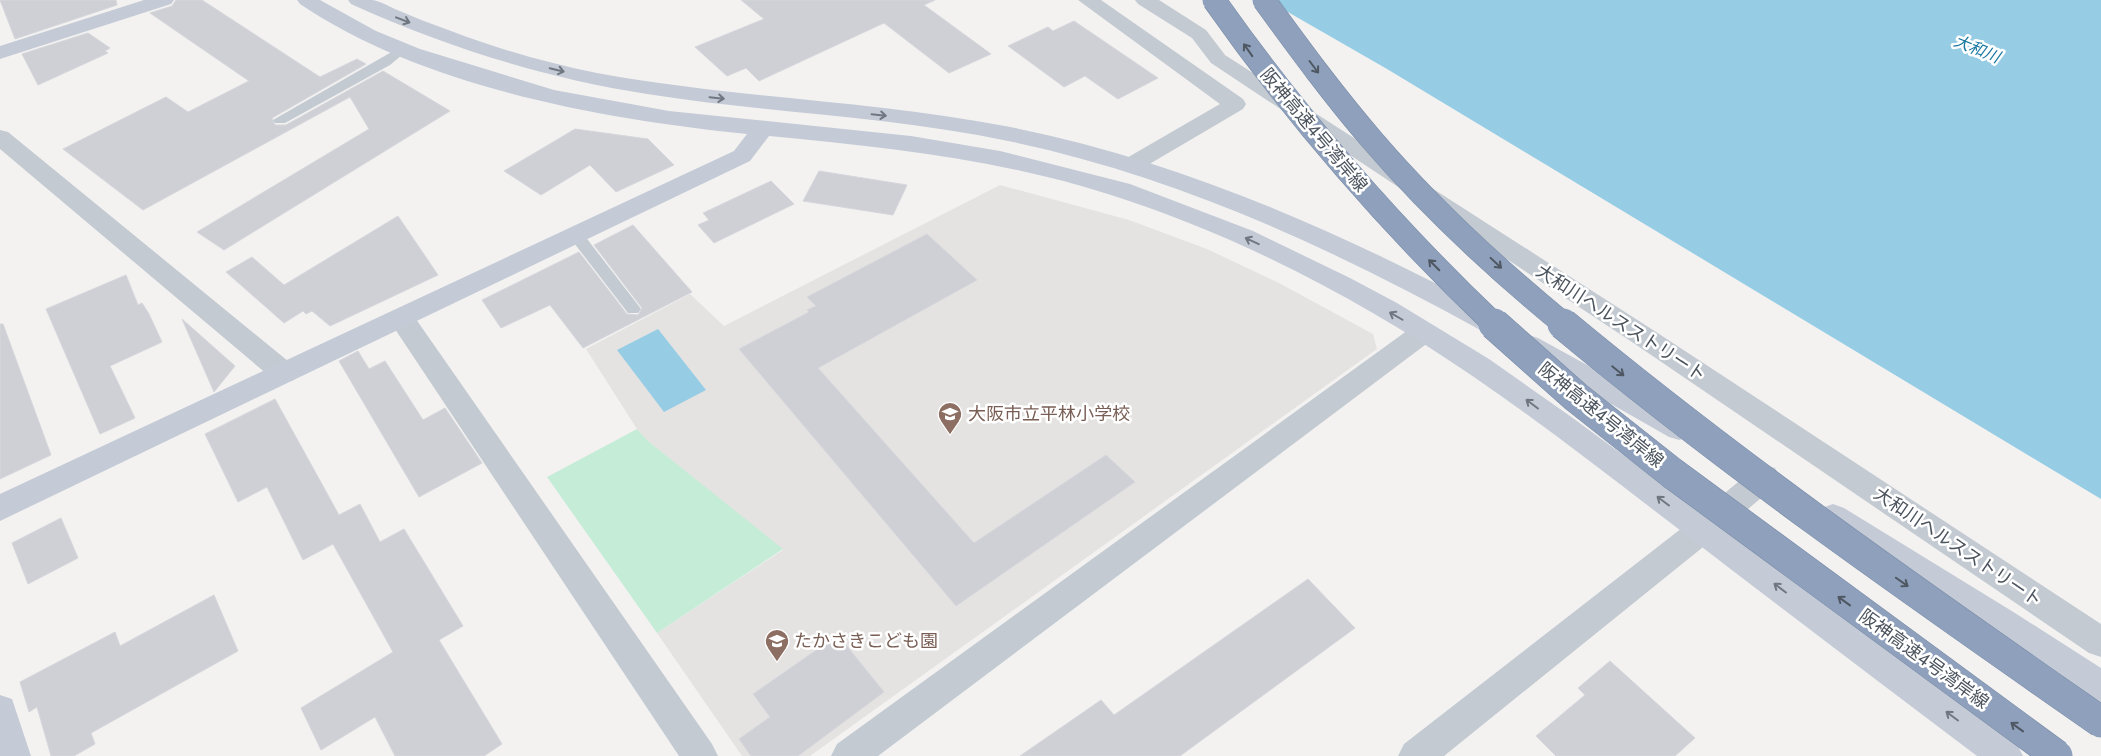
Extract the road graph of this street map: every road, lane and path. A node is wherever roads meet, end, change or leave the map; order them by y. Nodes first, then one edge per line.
1 (164, 0) edge
2 (307, 0) edge
3 (358, 0) edge
4 (1088, 0) edge
5 (1145, 0) edge
6 (1214, 0) edge
7 (1264, 0) edge
8 (402, 50) junction
9 (0, 53) edge
10 (280, 120) dead end
11 (762, 129) junction
12 (0, 137) edge
13 (1133, 164) junction
14 (576, 235) junction
15 (633, 309) dead end
16 (402, 319) junction
17 (1424, 332) junction
18 (284, 373) junction
19 (1765, 477) junction
20 (0, 508) edge
21 (1702, 530) junction
22 (2101, 642) edge
23 (2101, 687) edge
24 (0, 710) edge
25 (2101, 722) edge
26 (13, 756) edge
27 (700, 756) edge
28 (849, 756) edge
29 (1416, 756) edge
30 (2005, 756) edge
31 (2057, 756) edge

1 - 9 street
2 - 8 street
3 -> 13 street
4 - 13 street
5 - 22 street, 大和川ヘルスストリート
31 -> 6 highway, 阪神高速4号湾岸線, bridge
7 -> 25 highway, bridge
8 - 10 lane
8 - 11 street
11 - 14 street
17 -> 11 street
12 - 18 street
13 - 19 street
14 - 15 lane
14 - 16 street
16 - 18 street
16 - 27 street
21 -> 17 street
17 - 28 street
18 - 20 street
19 - 21 street
19 - 23 street
21 - 29 street
30 -> 21 street
24 - 26 street

